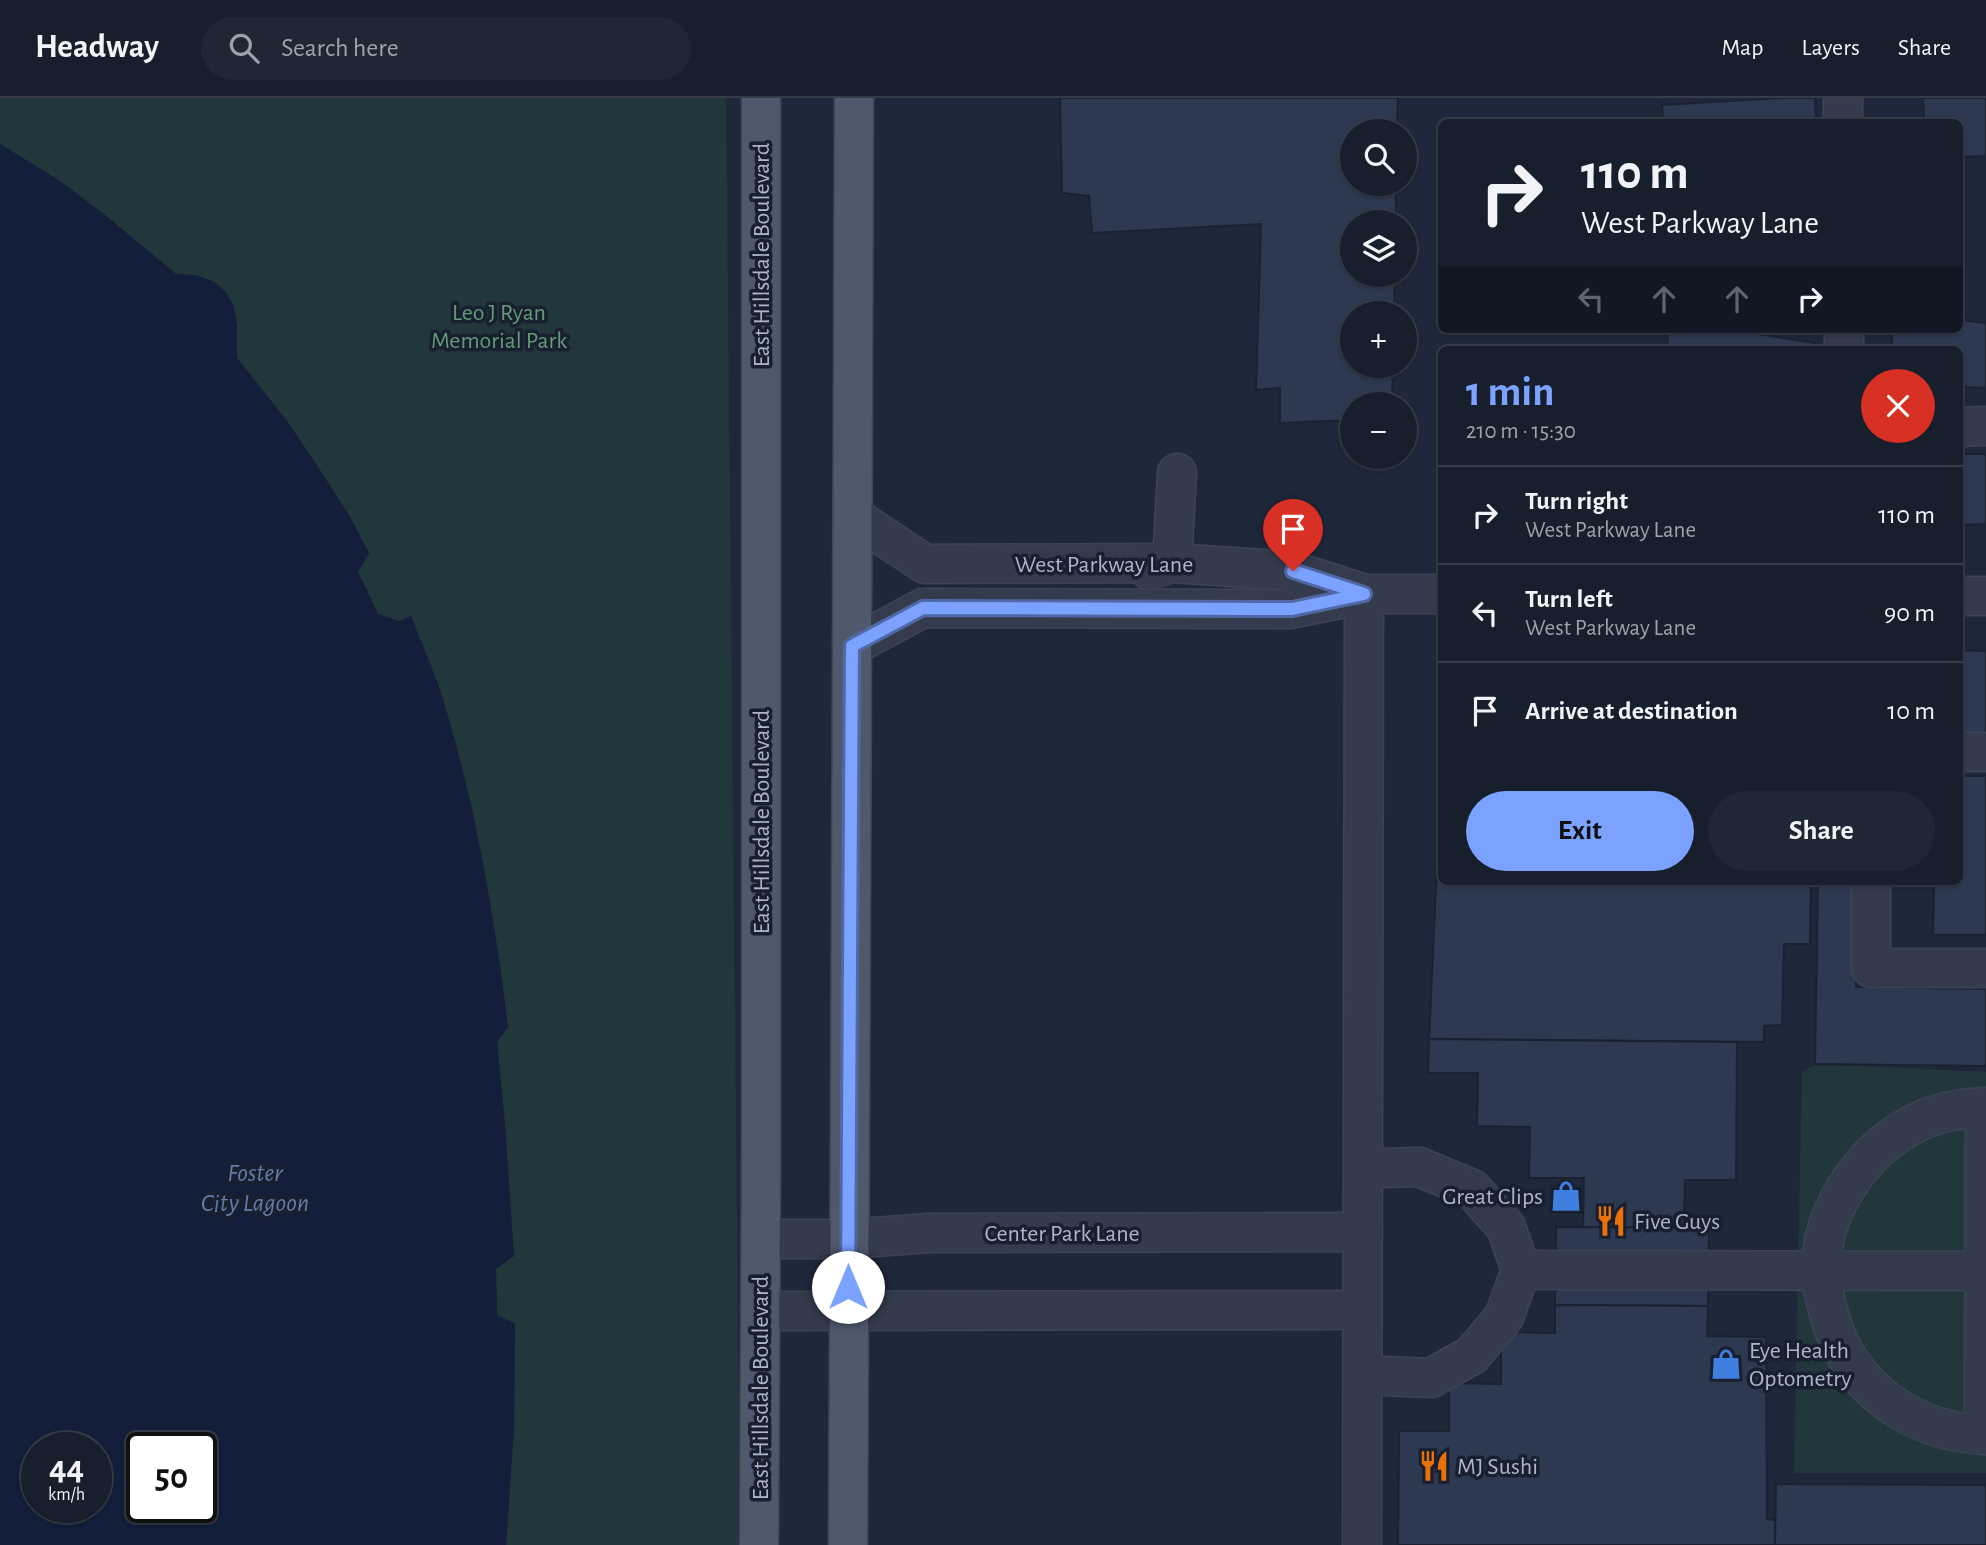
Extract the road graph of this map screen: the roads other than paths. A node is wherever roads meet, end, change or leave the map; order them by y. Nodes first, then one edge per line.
1 (761, 98) edge
2 (854, 98) edge
3 (1843, 98) edge
4 (1843, 119) edge
5 (1986, 426) edge
6 (1963, 427) edge
7 (1177, 474) dead end
8 (854, 517) junction
9 (1172, 563) junction
10 (1364, 594) junction
11 (1438, 594) edge
12 (1963, 596) edge
13 (1986, 596) edge
14 (1022, 608) junction
15 (852, 646) junction
16 (1963, 752) edge
17 (1986, 752) edge
18 (1871, 885) edge
19 (1986, 968) edge
20 (1985, 1107) edge
21 (1387, 1168) dead end
22 (1363, 1232) junction
23 (761, 1239) junction
24 (848, 1239) junction
25 (1521, 1270) junction
26 (1821, 1271) junction
27 (1985, 1271) edge
28 (1362, 1310) junction
29 (761, 1311) junction
30 (849, 1311) junction
31 (1385, 1376) dead end
32 (1985, 1435) edge
33 (759, 1545) edge
34 (848, 1545) edge
35 (1362, 1545) edge

1 - 23 main road, East Hillsdale Boulevard
2 - 8 main road
3 - 4 street
5 - 6 street
7 - 9 street
8 - 9 street, West Parkway Lane
8 - 15 main road
9 - 10 street, West Parkway Lane
9 - 14 street
10 - 11 street, West Parkway Lane
10 - 14 street, West Parkway Lane
10 - 22 street
12 - 13 street
14 - 15 street, West Parkway Lane
15 - 24 main road
16 - 17 street
18 - 19 street
20 - 26 street
20 - 27 street
21 - 25 street
22 - 24 street, Center Park Lane
22 - 28 street
23 - 24 street, Center Park Lane
23 - 29 main road, East Hillsdale Boulevard
24 - 30 main road
25 - 26 street
25 - 31 street
26 - 27 street
26 - 32 street
27 - 32 street
28 - 30 street
28 - 35 street
29 - 30 street
29 - 33 main road, East Hillsdale Boulevard
30 - 34 main road

